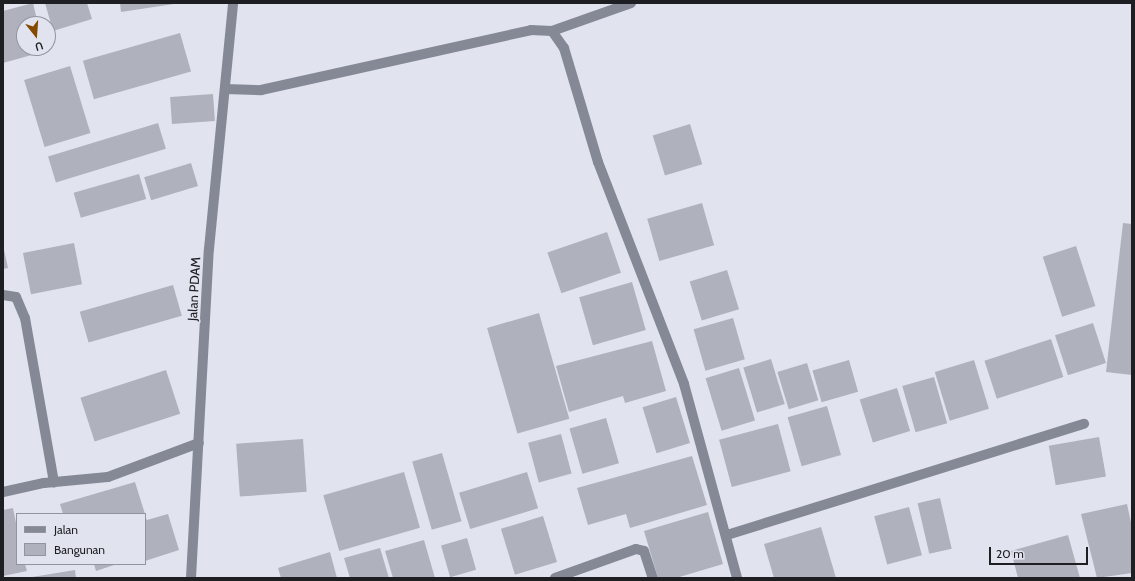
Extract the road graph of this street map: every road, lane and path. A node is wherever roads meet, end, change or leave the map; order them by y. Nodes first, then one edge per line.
1 (233, 3) edge
2 (631, 3) edge
3 (552, 31) junction
4 (225, 89) junction
5 (3, 295) edge
6 (1084, 424) dead end
7 (199, 443) junction
8 (54, 482) junction
9 (3, 492) edge
10 (727, 535) junction
11 (191, 578) edge
12 (555, 578) edge
13 (653, 578) edge
14 (737, 578) edge

1 - 4 street, Jalan PDAM
2 - 3 street
3 - 4 street
3 - 10 street
4 - 7 street, Jalan PDAM
5 - 8 street
6 - 10 street
7 - 8 street
7 - 11 street, Jalan PDAM
8 - 9 street
10 - 14 street
12 - 13 street

